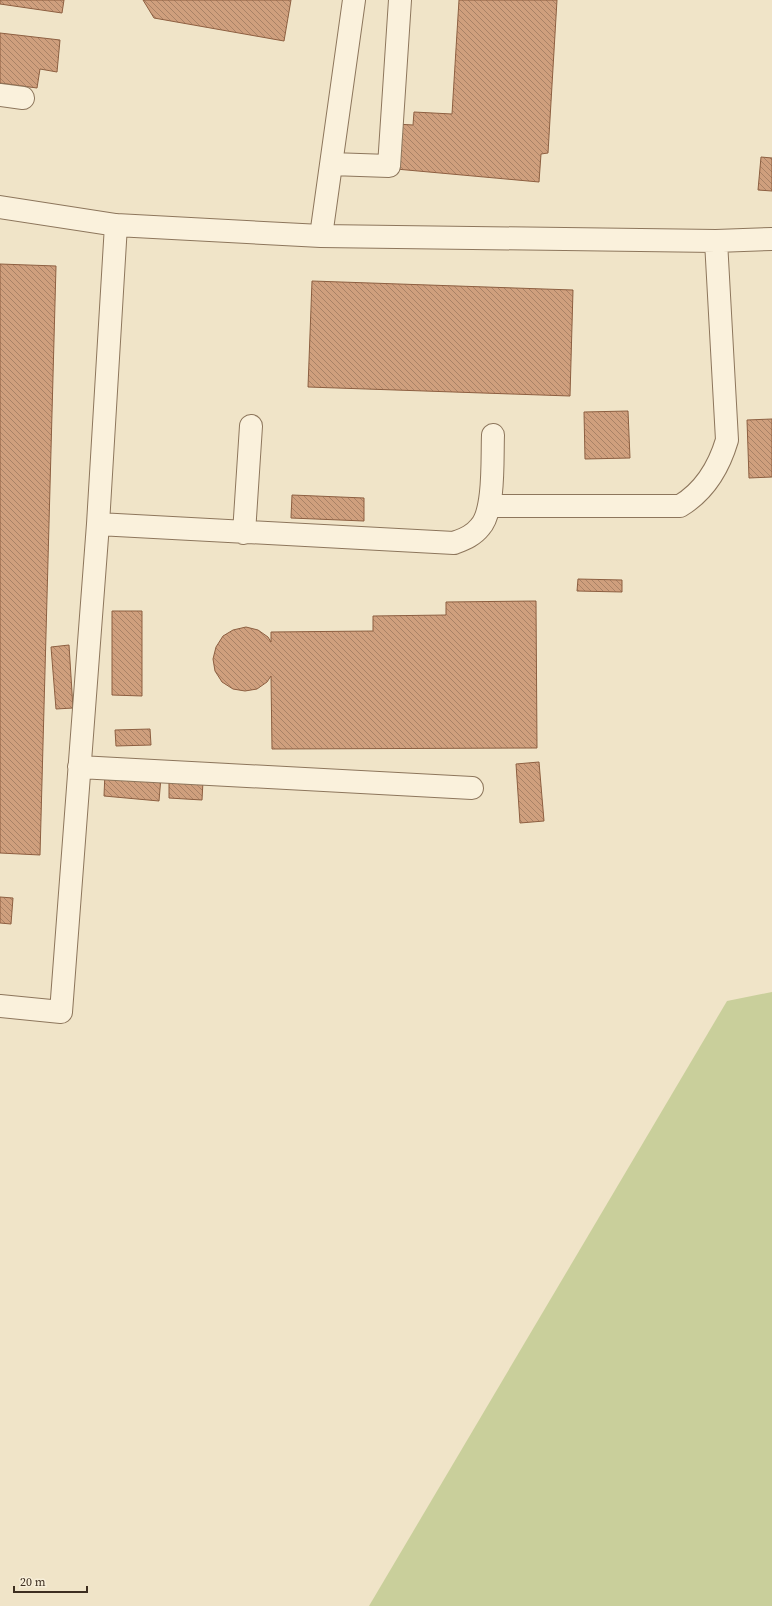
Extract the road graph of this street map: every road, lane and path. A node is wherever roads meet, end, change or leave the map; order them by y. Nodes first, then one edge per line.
1 (354, 0) edge
2 (400, 0) edge
3 (0, 95) edge
4 (23, 98) dead end
5 (331, 164) junction
6 (0, 207) edge
7 (116, 225) junction
8 (321, 236) junction
9 (772, 239) edge
10 (716, 241) junction
11 (251, 426) dead end
12 (493, 435) dead end
13 (490, 506) junction
14 (98, 524) junction
15 (244, 533) junction
16 (80, 767) junction
17 (472, 788) dead end
18 (0, 1006) edge

1 - 5 street
2 - 5 street
3 - 4 street
5 - 8 street
6 - 7 street
7 - 8 street
7 - 14 street
8 - 10 street
9 - 10 street
10 - 13 street
11 - 15 street
12 - 13 street
13 - 15 street
14 - 15 street
14 - 16 street
16 - 17 street
16 - 18 street

